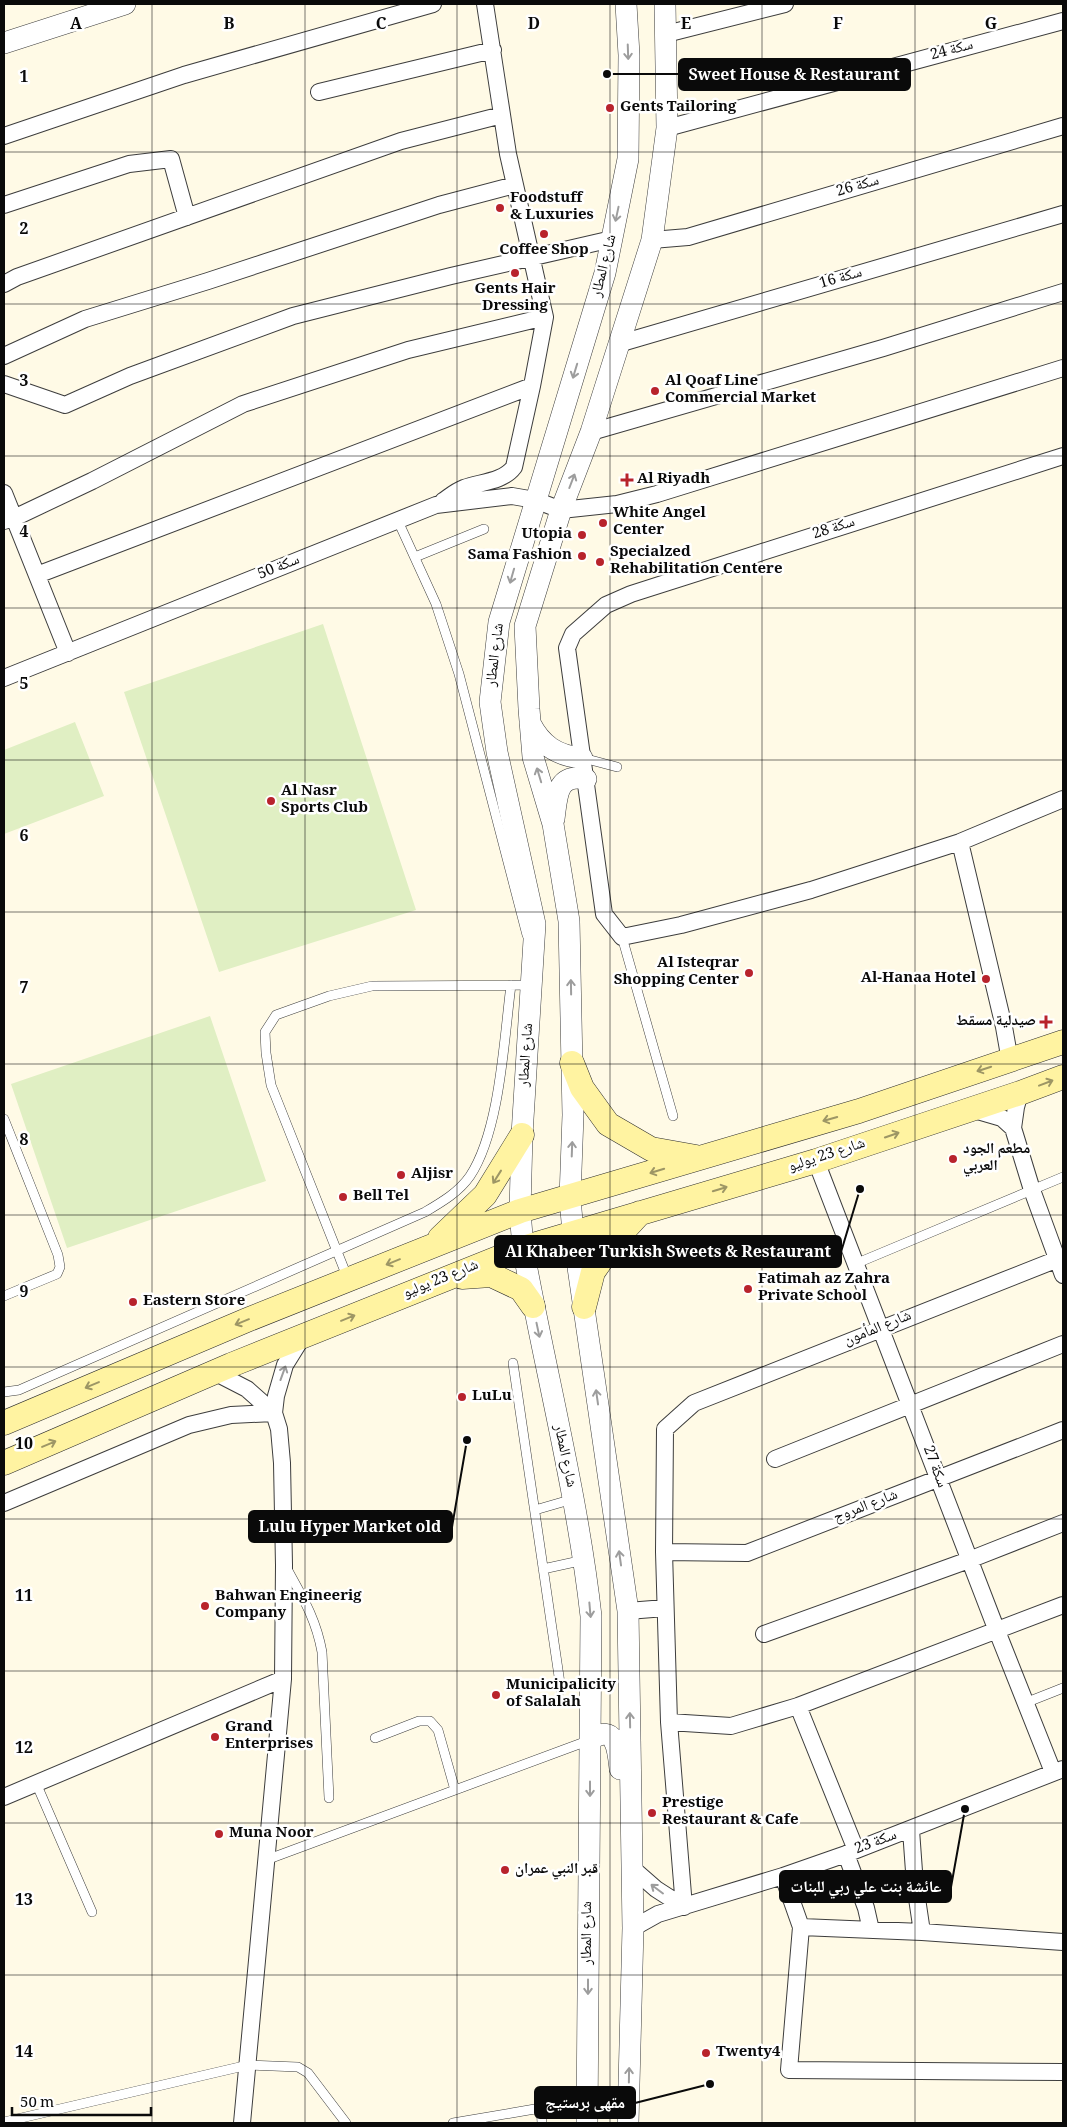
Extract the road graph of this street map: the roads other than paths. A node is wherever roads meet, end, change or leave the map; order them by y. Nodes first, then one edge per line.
1 (124, 4) edge
2 (433, 4) edge
3 (486, 4) edge
4 (626, 4) edge
5 (665, 4) edge
6 (785, 4) edge
7 (1063, 21) edge
8 (666, 34) junction
9 (4, 43) edge
10 (493, 50) junction
11 (319, 92) dead end
12 (502, 115) junction
13 (1063, 126) edge
14 (667, 128) junction
15 (4, 136) edge
16 (515, 185) junction
17 (4, 206) edge
18 (1063, 214) edge
19 (187, 217) junction
20 (612, 239) junction
21 (652, 240) junction
22 (531, 257) junction
23 (4, 284) edge
24 (1063, 292) edge
25 (544, 317) junction
26 (618, 344) junction
27 (4, 356) edge
28 (1063, 368) edge
29 (4, 384) edge
30 (532, 386) junction
31 (591, 432) junction
32 (1063, 456) edge
33 (4, 493) edge
34 (535, 500) junction
35 (436, 505) junction
36 (561, 510) junction
37 (9, 520) edge
38 (398, 521) junction
39 (484, 529) dead end
40 (415, 557) junction
41 (37, 575) junction
42 (68, 653) junction
43 (4, 678) edge
44 (530, 722) junction
45 (582, 758) junction
46 (617, 767) dead end
47 (586, 779) junction
48 (1063, 799) edge
49 (554, 824) junction
50 (960, 842) junction
51 (622, 937) junction
52 (533, 956) junction
53 (521, 985) junction
54 (1063, 1042) edge
55 (1010, 1061) junction
56 (572, 1064) junction
57 (1063, 1077) edge
58 (1020, 1093) junction
59 (970, 1109) junction
60 (673, 1116) dead end
61 (4, 1119) edge
62 (1013, 1128) junction
63 (522, 1135) junction
64 (700, 1158) junction
65 (816, 1161) junction
66 (1063, 1178) edge
67 (1032, 1190) junction
68 (570, 1198) junction
69 (520, 1211) junction
70 (640, 1213) junction
71 (573, 1233) junction
72 (432, 1246) junction
73 (523, 1248) junction
74 (337, 1251) junction
75 (1060, 1258) edge
76 (855, 1264) junction
77 (1063, 1275) edge
78 (443, 1279) junction
79 (349, 1280) junction
80 (4, 1296) edge
81 (533, 1306) junction
82 (584, 1306) junction
83 (880, 1328) junction
84 (303, 1336) junction
85 (1063, 1344) edge
86 (513, 1363) dead end
87 (214, 1372) junction
88 (4, 1392) edge
89 (910, 1405) junction
90 (4, 1409) edge
91 (27, 1413) junction
92 (274, 1413) junction
93 (4, 1423) edge
94 (1063, 1430) edge
95 (775, 1459) dead end
96 (4, 1463) edge
97 (939, 1479) junction
98 (573, 1499) junction
99 (4, 1502) edge
100 (535, 1510) junction
101 (1063, 1523) edge
102 (664, 1552) junction
103 (584, 1560) junction
104 (969, 1560) junction
105 (284, 1565) junction
106 (543, 1569) junction
107 (1063, 1605) edge
108 (665, 1608) junction
109 (628, 1610) junction
110 (997, 1631) junction
111 (764, 1634) dead end
112 (283, 1679) junction
113 (1063, 1688) edge
114 (561, 1690) dead end
115 (1025, 1704) junction
116 (798, 1706) junction
117 (669, 1722) junction
118 (376, 1738) dead end
119 (590, 1740) junction
120 (1058, 1770) edge
121 (36, 1783) junction
122 (455, 1790) junction
123 (4, 1796) edge
124 (329, 1798) dead end
125 (911, 1830) junction
126 (632, 1836) junction
127 (851, 1852) junction
128 (266, 1860) junction
129 (632, 1868) junction
130 (783, 1876) junction
131 (684, 1907) junction
132 (92, 1912) dead end
133 (801, 1927) junction
134 (633, 1928) junction
135 (871, 1930) junction
136 (922, 1932) junction
137 (1063, 1942) edge
138 (248, 2064) junction
139 (1063, 2072) edge
140 (587, 2100) junction
141 (541, 2108) junction
142 (4, 2122) edge
143 (242, 2123) edge
144 (346, 2123) edge
145 (452, 2123) edge
146 (542, 2123) edge
147 (587, 2123) edge
148 (628, 2123) edge

1 - 9 street
2 - 15 street
3 - 10 street
4 -> 20 street, شارع المطار
5 - 8 street, شارع المطار
6 - 8 street
7 - 14 street, سكة 24
8 - 14 street, شارع المطار
10 - 11 street
10 - 12 street
12 - 16 street
12 - 19 street
13 - 21 street, سكة 26
14 - 21 street, شارع المطار
16 - 22 street
16 - 27 street
17 - 19 street
18 - 26 street, سكة 16
19 - 23 street
20 - 22 street
20 -> 34 street, شارع المطار
21 - 26 street, شارع المطار
22 - 25 street
22 - 29 street
24 - 31 street
25 - 30 street
25 - 37 street
26 - 31 street, شارع المطار
28 - 36 street
30 - 35 street
30 - 41 street
36 -> 31 street, شارع المطار
32 - 45 street, سكة 28
33 - 37 street
34 - 35 street, سكة 50
34 - 36 street, سكة 50
34 -> 52 street, شارع المطار
35 - 38 street, سكة 50
36 - 44 street, شارع المطار
37 - 41 street
38 - 40 lane
38 - 42 street, سكة 50
39 - 40 lane
40 - 52 lane
41 - 42 street
42 - 43 street, سكة 50
44 - 45 street
49 -> 44 street, شارع المطار
45 - 46 lane
45 - 47 street, سكة 28
47 - 49 street
47 - 51 street, سكة 28
48 - 50 street
56 -> 49 street, شارع المطار
50 - 51 street
50 - 55 street
51 - 60 lane
52 - 53 street, شارع المطار
53 - 63 street, شارع المطار
53 - 74 lane
53 - 74 lane
54 - 55 main road
55 -> 64 main road
56 - 64 main road
68 -> 56 street, شارع المطار
58 -> 57 main road, شارع 23 يوليو
58 - 59 main road, شارع 23 يوليو
58 - 62 street
59 - 62 street
65 -> 59 main road, شارع 23 يوليو
61 - 80 lane
62 - 67 street
63 - 69 street, شارع المطار
63 -> 72 main road
64 -> 68 main road
70 -> 65 main road, شارع 23 يوليو
65 - 76 street, سكة 27
66 - 67 lane
67 - 75 street
67 - 76 lane
68 - 69 main road
68 - 71 street, شارع المطار
69 - 72 main road
69 - 73 street, شارع المطار
70 - 71 main road, شارع 23 يوليو
70 - 82 main road
71 - 73 main road, شارع 23 يوليو
71 - 82 street, شارع المطار
72 -> 79 main road
73 - 78 main road, شارع 23 يوليو
73 - 81 street, شارع المطار
74 - 79 lane
74 - 88 lane
75 - 77 street
75 - 83 street, شارع المأمون
76 - 83 street, سكة 27
78 - 81 main road
84 -> 78 main road, شارع 23 يوليو
79 -> 91 main road
81 -> 98 street, شارع المطار
109 -> 82 street, شارع المطار
83 - 89 street, سكة 27
83 - 102 street, شارع المأمون
84 - 87 main road, شارع 23 يوليو
92 -> 84 street
85 - 89 street
86 - 100 lane
87 - 92 street
96 -> 87 main road, شارع 23 يوليو
89 - 95 street
89 - 97 street, سكة 27
90 - 91 street
91 - 93 main road
92 - 99 street
92 - 105 street
94 - 97 street, شارع المروج
97 - 102 street, شارع المروج
97 - 104 street, سكة 27
98 - 100 lane
98 - 103 street, شارع المطار
100 - 106 lane
101 - 104 street
102 - 108 street, شارع المأمون
103 - 106 lane
103 -> 119 street, شارع المطار
104 - 110 street, سكة 27
104 - 111 street
105 - 112 street
105 - 124 lane
106 - 114 lane
107 - 110 street
108 - 109 street
108 - 117 street, شارع المأمون
126 -> 109 street, شارع المطار
110 - 115 street, سكة 27
110 - 116 street
112 - 121 street
112 - 128 street
113 - 115 lane
115 - 120 street, سكة 27
116 - 117 street
116 - 127 street
117 - 131 street, شارع المأمون
118 - 122 lane
119 - 122 lane
119 - 126 street
119 -> 140 street, شارع المطار
120 - 125 street, 23 سكة
121 - 123 street
121 - 132 lane
122 - 128 lane
125 - 127 street, 23 سكة
125 - 136 street
126 - 129 street, شارع المطار
127 - 130 street, 23 سكة
127 - 135 street
128 - 138 street
131 -> 129 street
129 - 134 street, شارع المطار
130 - 131 street, 23 سكة
130 - 133 street
131 - 134 street, 23 سكة
133 - 135 street
133 - 139 street
148 -> 134 street, شارع المطار
135 - 136 street
136 - 137 street
138 - 142 lane
138 - 143 street
138 - 144 lane
140 - 141 lane
140 - 147 street, شارع المطار
141 - 145 lane
141 - 146 lane

